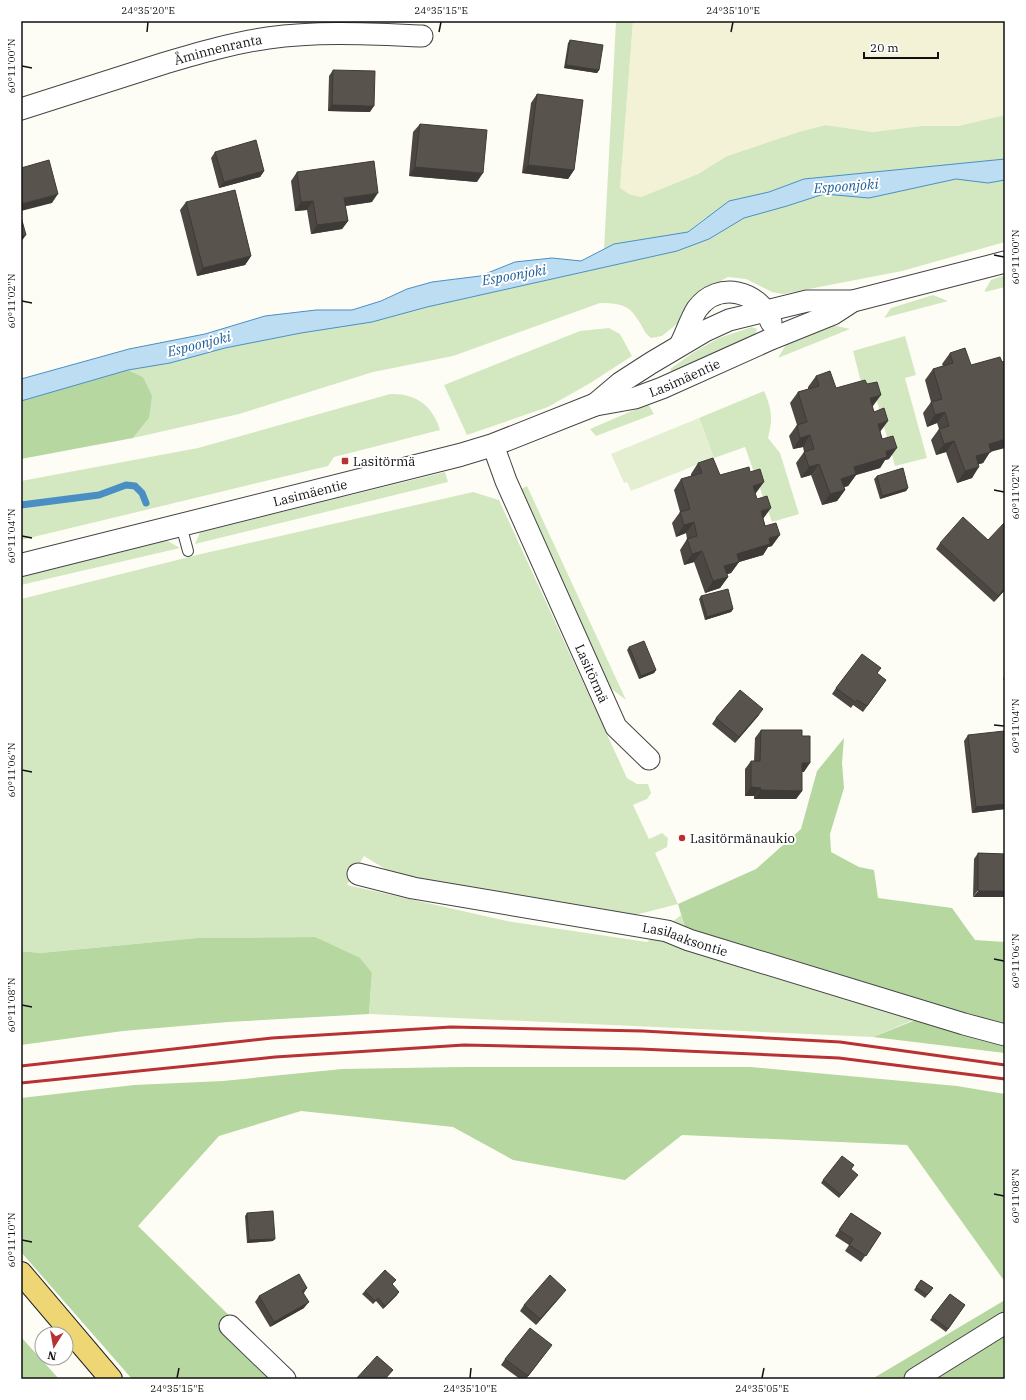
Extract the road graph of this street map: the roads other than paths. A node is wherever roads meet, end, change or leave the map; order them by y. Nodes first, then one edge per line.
1 (422, 36) dead end
2 (21, 109) edge
3 (1005, 262) edge
4 (853, 301) junction
5 (766, 311) junction
6 (771, 339) junction
7 (680, 346) junction
8 (594, 405) junction
9 (493, 445) junction
10 (181, 525) junction
11 (188, 551) dead end
12 (21, 565) edge
13 (649, 759) dead end
14 (358, 874) dead end
15 (1005, 1035) edge
16 (21, 1274) edge
17 (1005, 1323) edge
18 (230, 1326) dead end
19 (111, 1379) edge
20 (285, 1379) edge
21 (915, 1379) edge

1 - 2 street, Åminnenranta
3 - 4 street, Lasimäentie
4 - 5 street, Lasimäentie
4 - 6 street, Lasimäentie
5 - 6 street
5 - 7 street, Lasimäentie
5 - 7 street
6 - 8 street, Lasimäentie
7 - 8 street, Lasimäentie
8 - 9 street, Lasimäentie
9 - 10 street, Lasimäentie
9 - 13 street, Lasitörmä
10 - 11 lane
10 - 12 street, Lasimäentie
14 - 15 street, Lasilaaksontie
16 - 19 main road
17 - 21 street
18 - 20 street

